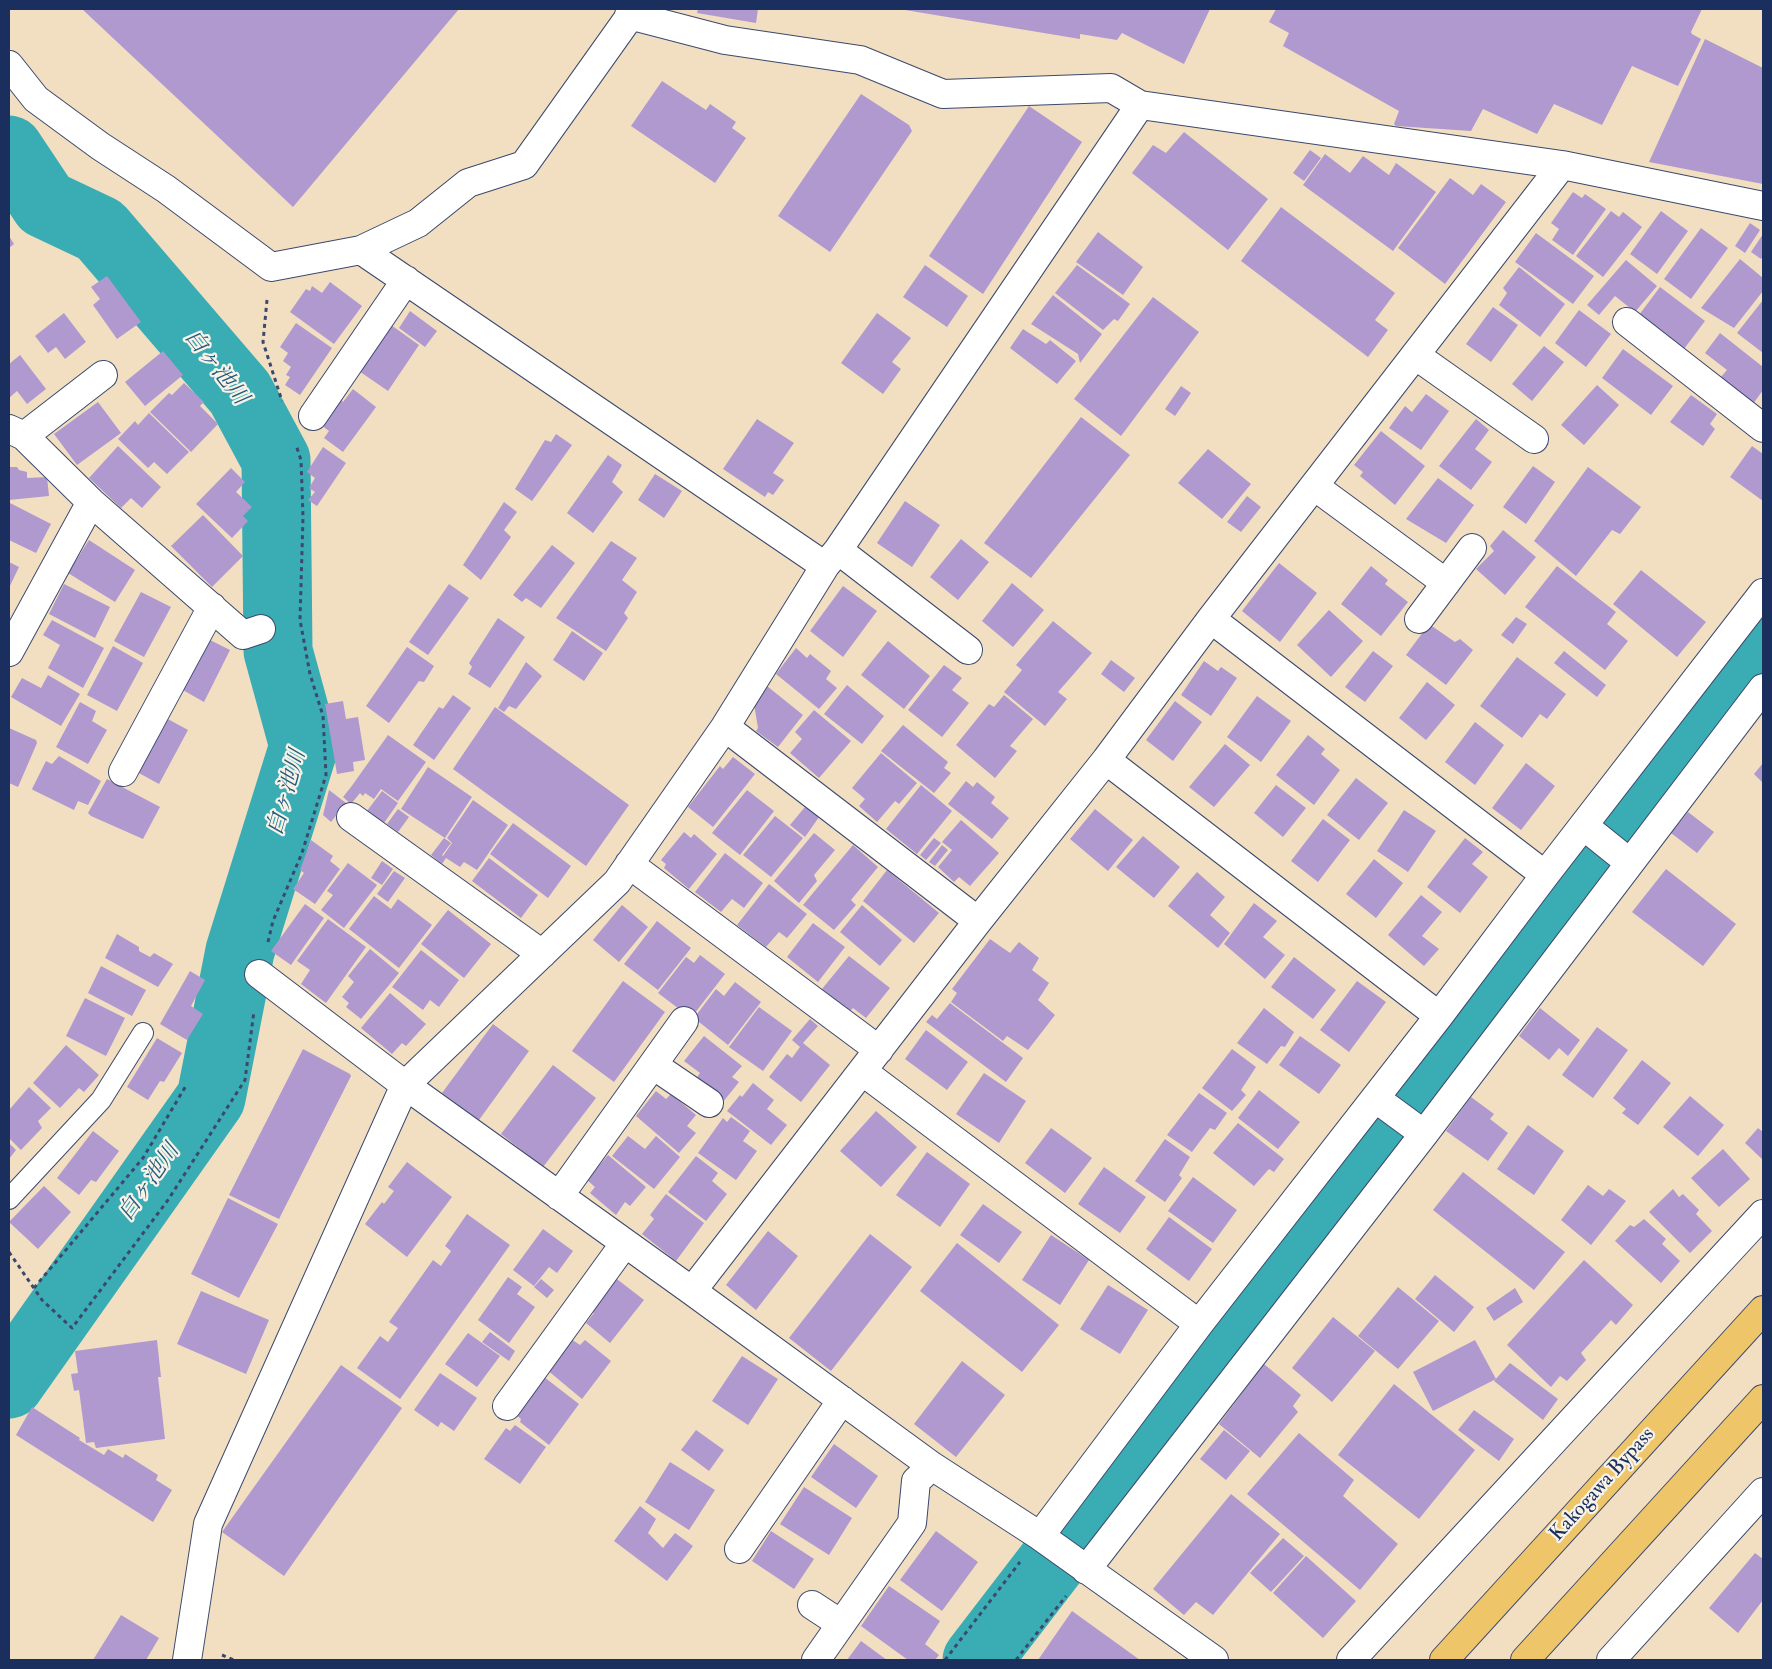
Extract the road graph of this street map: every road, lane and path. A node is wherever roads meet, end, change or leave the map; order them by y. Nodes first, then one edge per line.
1 (632, 12) edge
2 (9, 65) edge
3 (1140, 105) junction
4 (1562, 165) junction
5 (1763, 206) edge
6 (361, 250) junction
7 (271, 267) junction
8 (406, 280) junction
9 (1627, 322) dead end
10 (1415, 355) junction
11 (103, 376) dead end
12 (283, 406) dead end
13 (313, 416) dead end
14 (1763, 428) edge
15 (16, 433) edge
16 (1534, 439) dead end
17 (295, 442) dead end
18 (1314, 486) junction
19 (91, 502) junction
20 (1472, 548) dead end
21 (831, 558) junction
22 (1446, 583) junction
23 (1763, 593) edge
24 (212, 607) junction
25 (1211, 619) junction
26 (1419, 619) dead end
27 (261, 629) dead end
28 (968, 650) dead end
29 (9, 652) edge
30 (1763, 688) edge
31 (725, 727) junction
32 (1106, 760) junction
33 (123, 772) dead end
34 (351, 817) dead end
35 (1584, 826) junction
36 (1630, 863) junction
37 (629, 864) junction
38 (1545, 875) junction
39 (978, 921) junction
40 (542, 954) junction
41 (259, 974) junction
42 (1439, 1016) junction
43 (684, 1021) dead end
44 (143, 1033) dead end
45 (871, 1060) junction
46 (653, 1065) junction
47 (187, 1084) dead end
48 (404, 1085) junction
49 (1376, 1098) junction
50 (709, 1103) dead end
51 (1424, 1134) junction
52 (560, 1196) junction
53 (9, 1198) edge
54 (1763, 1214) edge
55 (625, 1243) junction
56 (9, 1252) edge
57 (34, 1288) junction
58 (692, 1291) junction
59 (1763, 1310) edge
60 (1199, 1324) junction
61 (1763, 1399) edge
62 (842, 1400) junction
63 (508, 1406) dead end
64 (932, 1466) junction
65 (1763, 1492) edge
66 (1040, 1536) junction
67 (739, 1549) dead end
68 (1086, 1570) junction
69 (812, 1605) dead end
70 (840, 1624) junction
71 (186, 1660) edge
72 (816, 1660) edge
73 (945, 1660) edge
74 (1016, 1660) edge
75 (1214, 1660) edge
76 (1351, 1660) edge
77 (1444, 1660) edge
78 (1525, 1660) edge
79 (1611, 1660) edge

1 - 3 street
1 - 6 street
2 - 7 street
3 - 4 street
3 - 21 street
4 - 5 street
4 - 10 street
6 - 7 street
6 - 8 street
7 - 12 path
8 - 13 street
8 - 21 street
9 - 14 street
10 - 16 street
10 - 18 street
11 - 15 street
15 - 19 street
17 - 41 path
18 - 22 street
18 - 25 street
19 - 24 street
19 - 29 street
20 - 22 street
21 - 28 street
21 - 31 street
22 - 26 street
23 - 35 street
24 - 27 street
24 - 33 street
25 - 32 street
25 - 38 street
30 - 36 street
31 - 37 street
31 - 39 street
32 - 39 street
32 - 42 street
34 - 40 street
35 - 36 street
35 - 38 street
36 - 51 street
37 - 40 street
37 - 45 street
38 - 42 street
39 - 45 street
40 - 48 street
41 - 48 street
41 - 57 path
42 - 49 street
43 - 46 street
44 - 53 lane
45 - 58 street
45 - 60 street
46 - 50 street
46 - 52 street
47 - 57 path
48 - 52 street
48 - 71 street
49 - 51 street
49 - 60 street
51 - 68 street
52 - 55 street
54 - 76 street
55 - 58 street
55 - 63 street
56 - 57 path
58 - 62 street
59 - 77 highway, Kakogawa Bypass
60 - 66 street
61 - 78 highway
62 - 64 street
62 - 67 street
64 - 66 street
64 - 70 street
65 - 79 street
66 - 68 street
66 - 73 path
68 - 74 path
68 - 75 street
69 - 70 street
70 - 72 street

